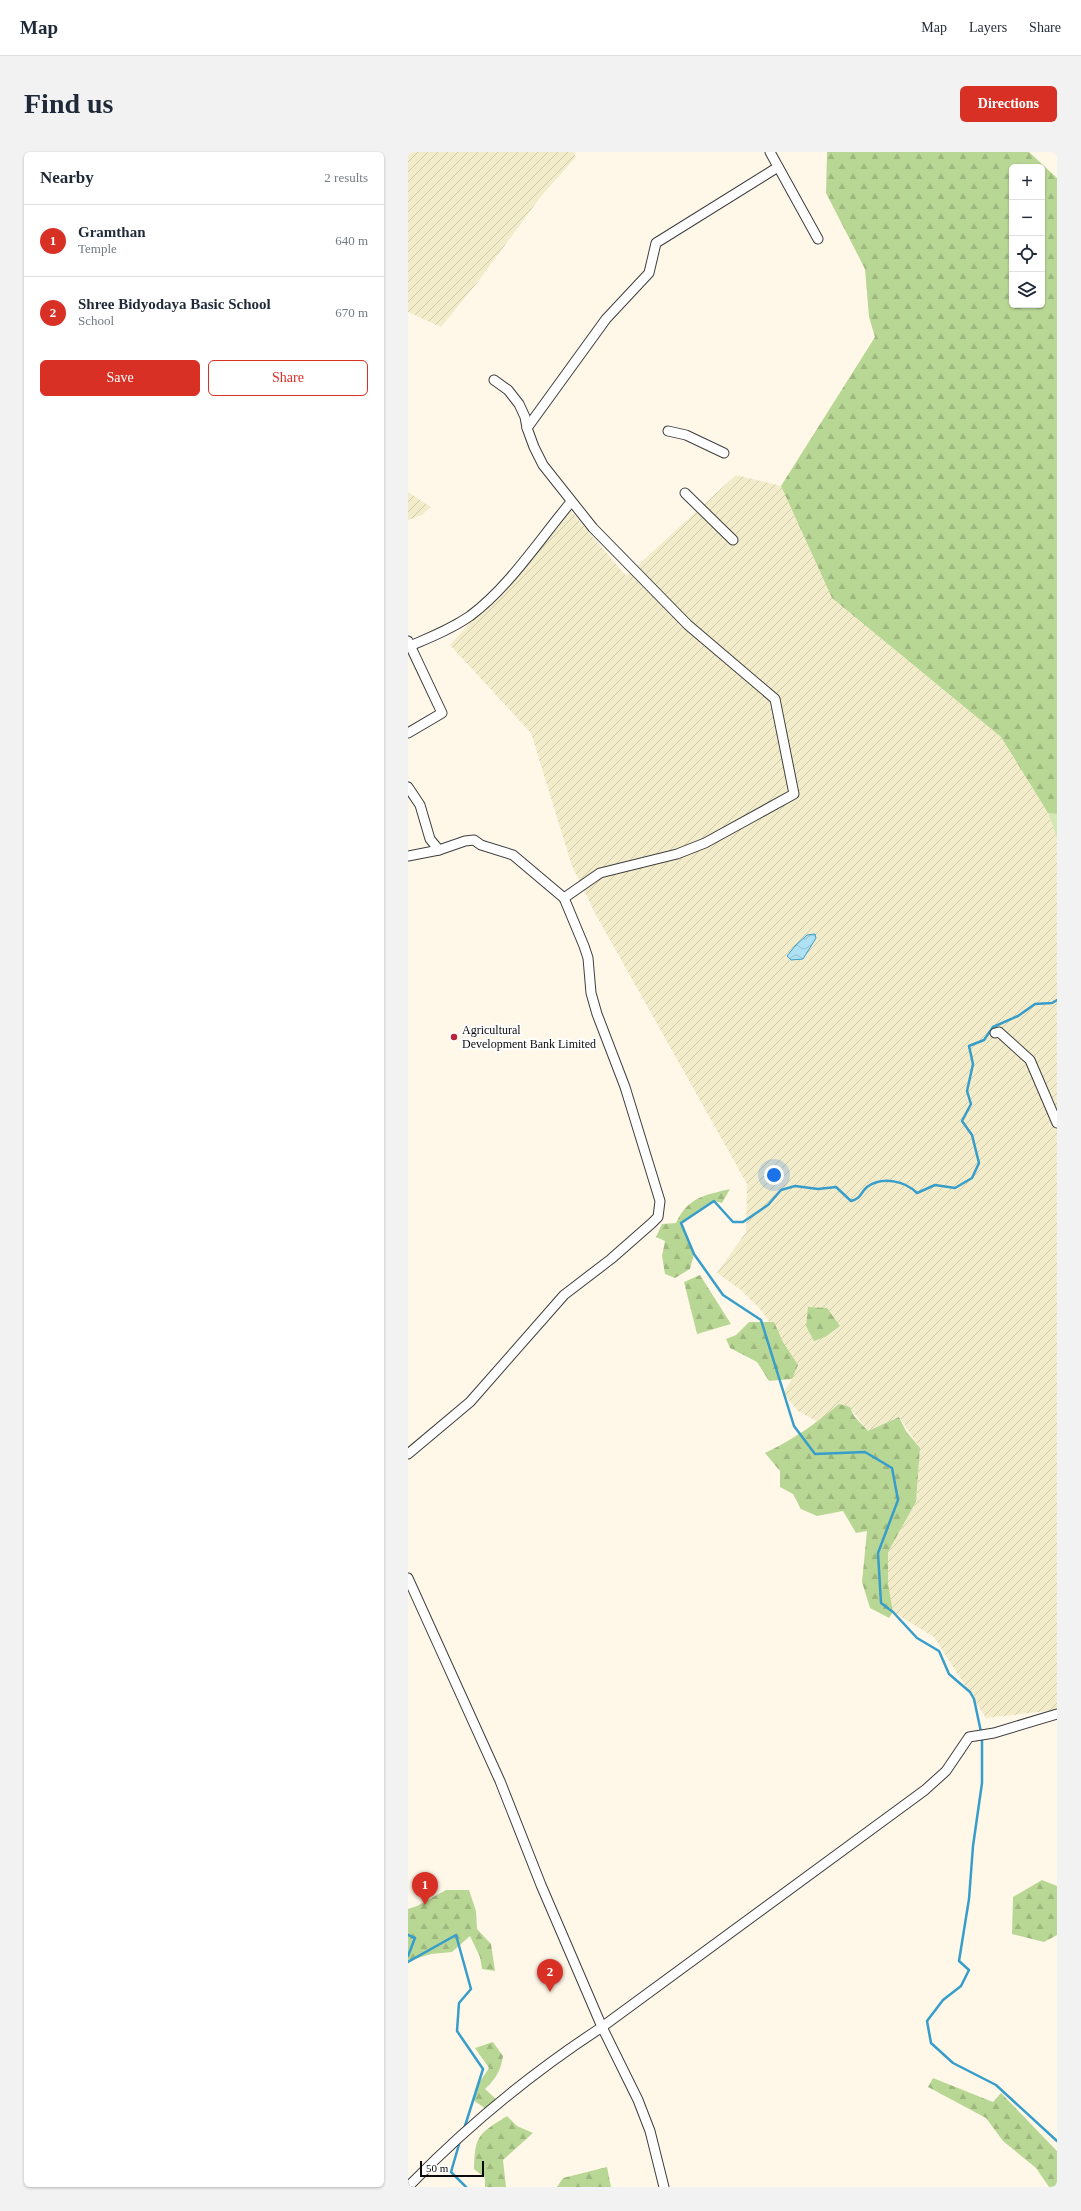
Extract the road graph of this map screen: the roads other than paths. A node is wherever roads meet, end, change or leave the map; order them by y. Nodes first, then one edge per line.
1 (770, 152) edge
2 (778, 167) junction
3 (818, 239) dead end
4 (494, 380) dead end
5 (527, 428) junction
6 (668, 431) dead end
7 (724, 453) dead end
8 (685, 492) dead end
9 (570, 502) junction
10 (733, 540) dead end
11 (409, 644) edge
12 (408, 733) edge
13 (408, 787) edge
14 (439, 850) junction
15 (408, 856) edge
16 (564, 898) junction
17 (995, 1033) dead end
18 (1057, 1123) edge
19 (408, 1454) edge
20 (408, 1578) edge
21 (1057, 1714) edge
22 (602, 2027) junction
23 (408, 2187) edge
24 (664, 2187) edge

1 - 2 street
2 - 3 street
2 - 5 street
4 - 5 street
5 - 9 street
6 - 7 street
8 - 10 street
9 - 11 street
9 - 16 street
11 - 12 street
13 - 14 street
14 - 15 street
14 - 16 street
16 - 19 street
17 - 18 street
20 - 22 street
21 - 22 street
22 - 23 street
22 - 24 street

